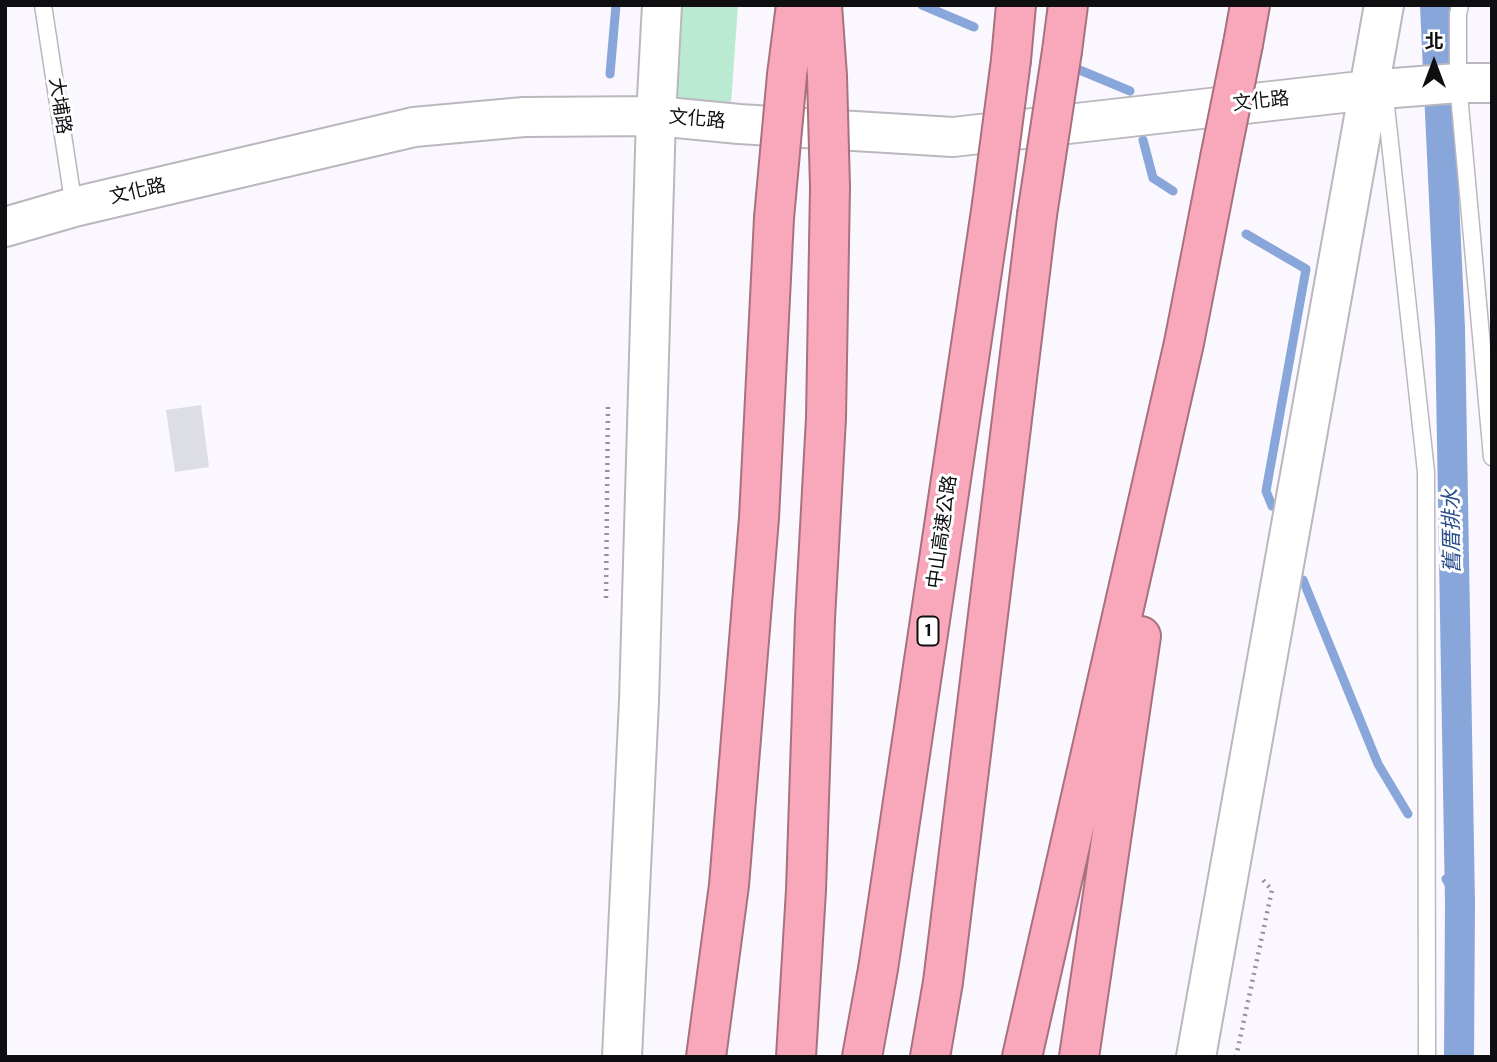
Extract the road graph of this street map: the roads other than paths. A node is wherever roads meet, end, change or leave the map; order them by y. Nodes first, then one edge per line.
1 (43, 5) edge
2 (662, 5) edge
3 (796, 5) edge
4 (822, 5) edge
5 (1016, 5) edge
6 (1068, 5) edge
7 (1250, 5) edge
8 (1384, 5) edge
9 (1460, 5) edge
10 (1465, 83) edge
11 (1384, 89) junction
12 (656, 116) junction
13 (75, 208) junction
14 (5, 227) edge
15 (1184, 344) junction
16 (1492, 457) edge
17 (622, 1057) edge
18 (706, 1057) edge
19 (796, 1057) edge
20 (862, 1057) edge
21 (930, 1057) edge
22 (1022, 1057) edge
23 (1079, 1057) edge
24 (1196, 1057) edge
25 (1427, 1057) edge

1 - 13 lane, 大埔路
2 - 12 street
3 - 18 highway, bridge
4 - 19 highway, bridge
5 - 20 highway, 中山高速公路 / 1, bridge
6 - 21 highway, bridge
7 - 15 highway, bridge
8 - 11 street
9 - 10 lane
10 - 11 street, 文化路
10 - 16 lane
11 - 12 street, 文化路
11 - 24 street
11 - 25 lane
12 - 13 street, 文化路
12 - 17 street
13 - 14 street, 文化路
15 - 22 highway
15 - 23 highway

